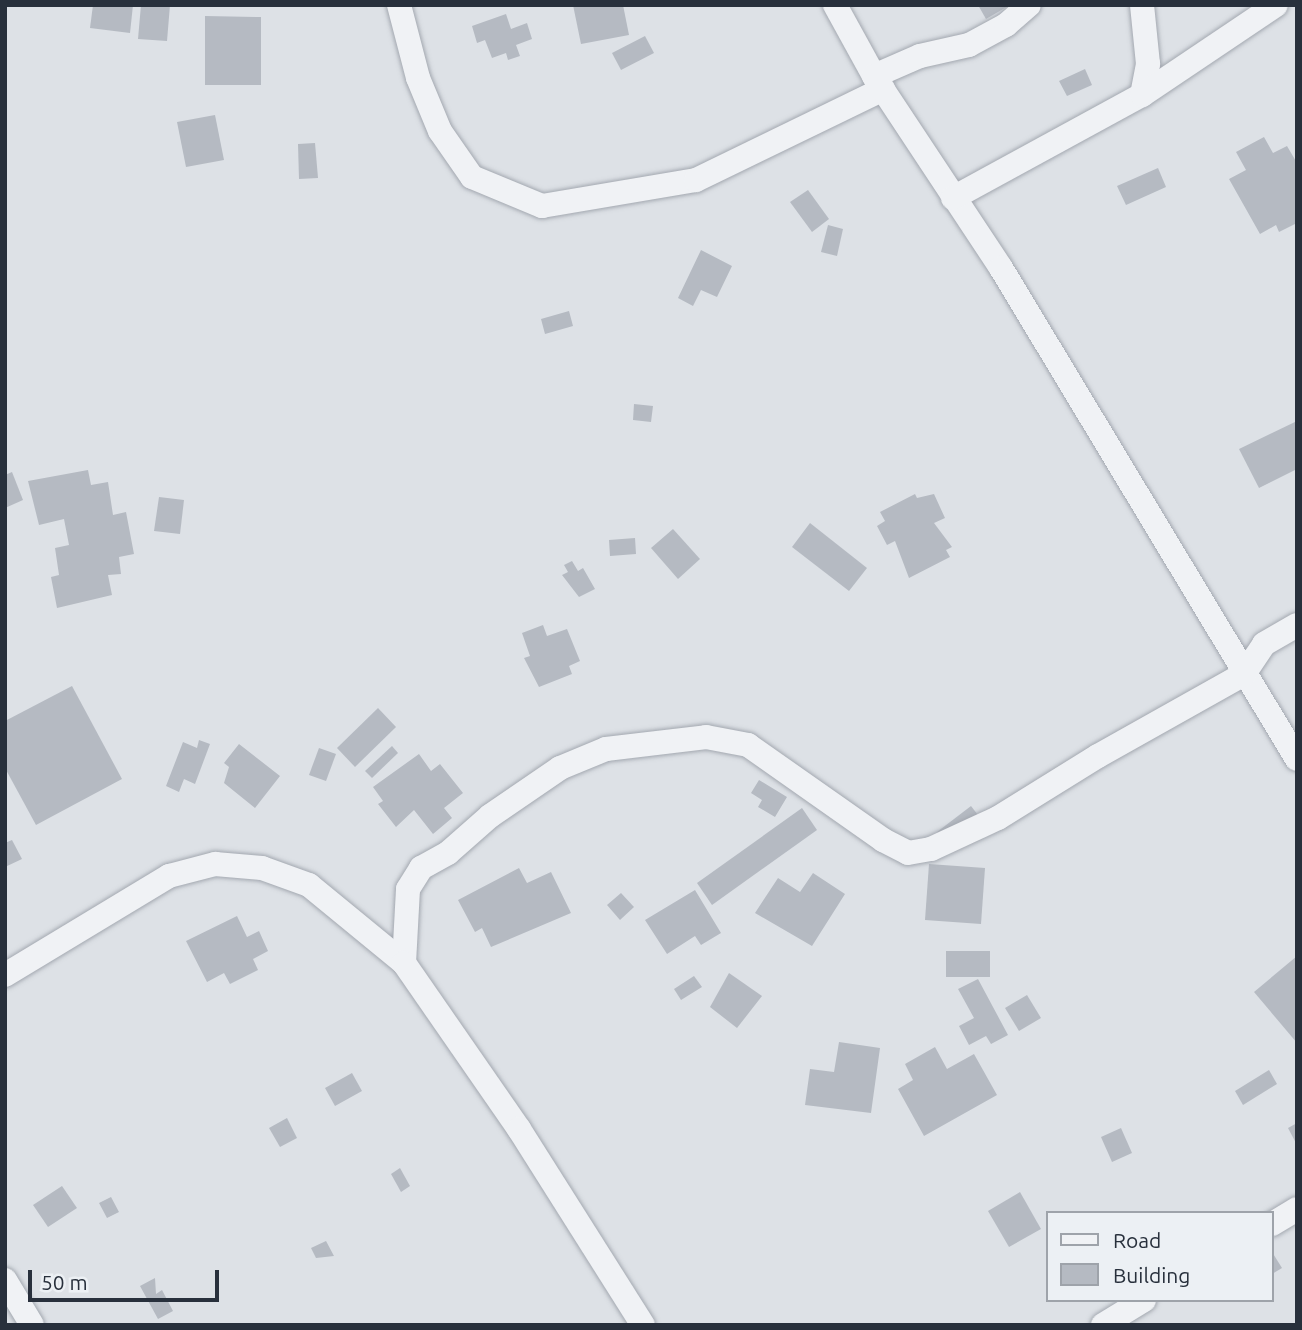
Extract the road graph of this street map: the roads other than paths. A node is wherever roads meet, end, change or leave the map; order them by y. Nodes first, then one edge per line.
1 (399, 5) edge
2 (835, 5) edge
3 (1029, 5) edge
4 (1142, 5) edge
5 (1276, 5) edge
6 (879, 82) junction
7 (1142, 95) junction
8 (953, 198) junction
9 (1297, 625) edge
10 (1244, 674) junction
11 (1297, 759) edge
12 (404, 963) junction
13 (5, 975) edge
14 (1297, 1209) edge
15 (1274, 1223) edge
16 (5, 1280) edge
17 (1141, 1302) edge
18 (32, 1325) edge
19 (643, 1325) edge
20 (1103, 1325) edge

1 - 6 street
2 - 6 street
3 - 6 street
4 - 7 street
5 - 7 street
6 - 8 street
7 - 8 street
8 - 10 street
9 - 10 street
10 - 11 street
10 - 12 street
12 - 13 street
12 - 19 street
14 - 15 street
16 - 18 street
17 - 20 street

